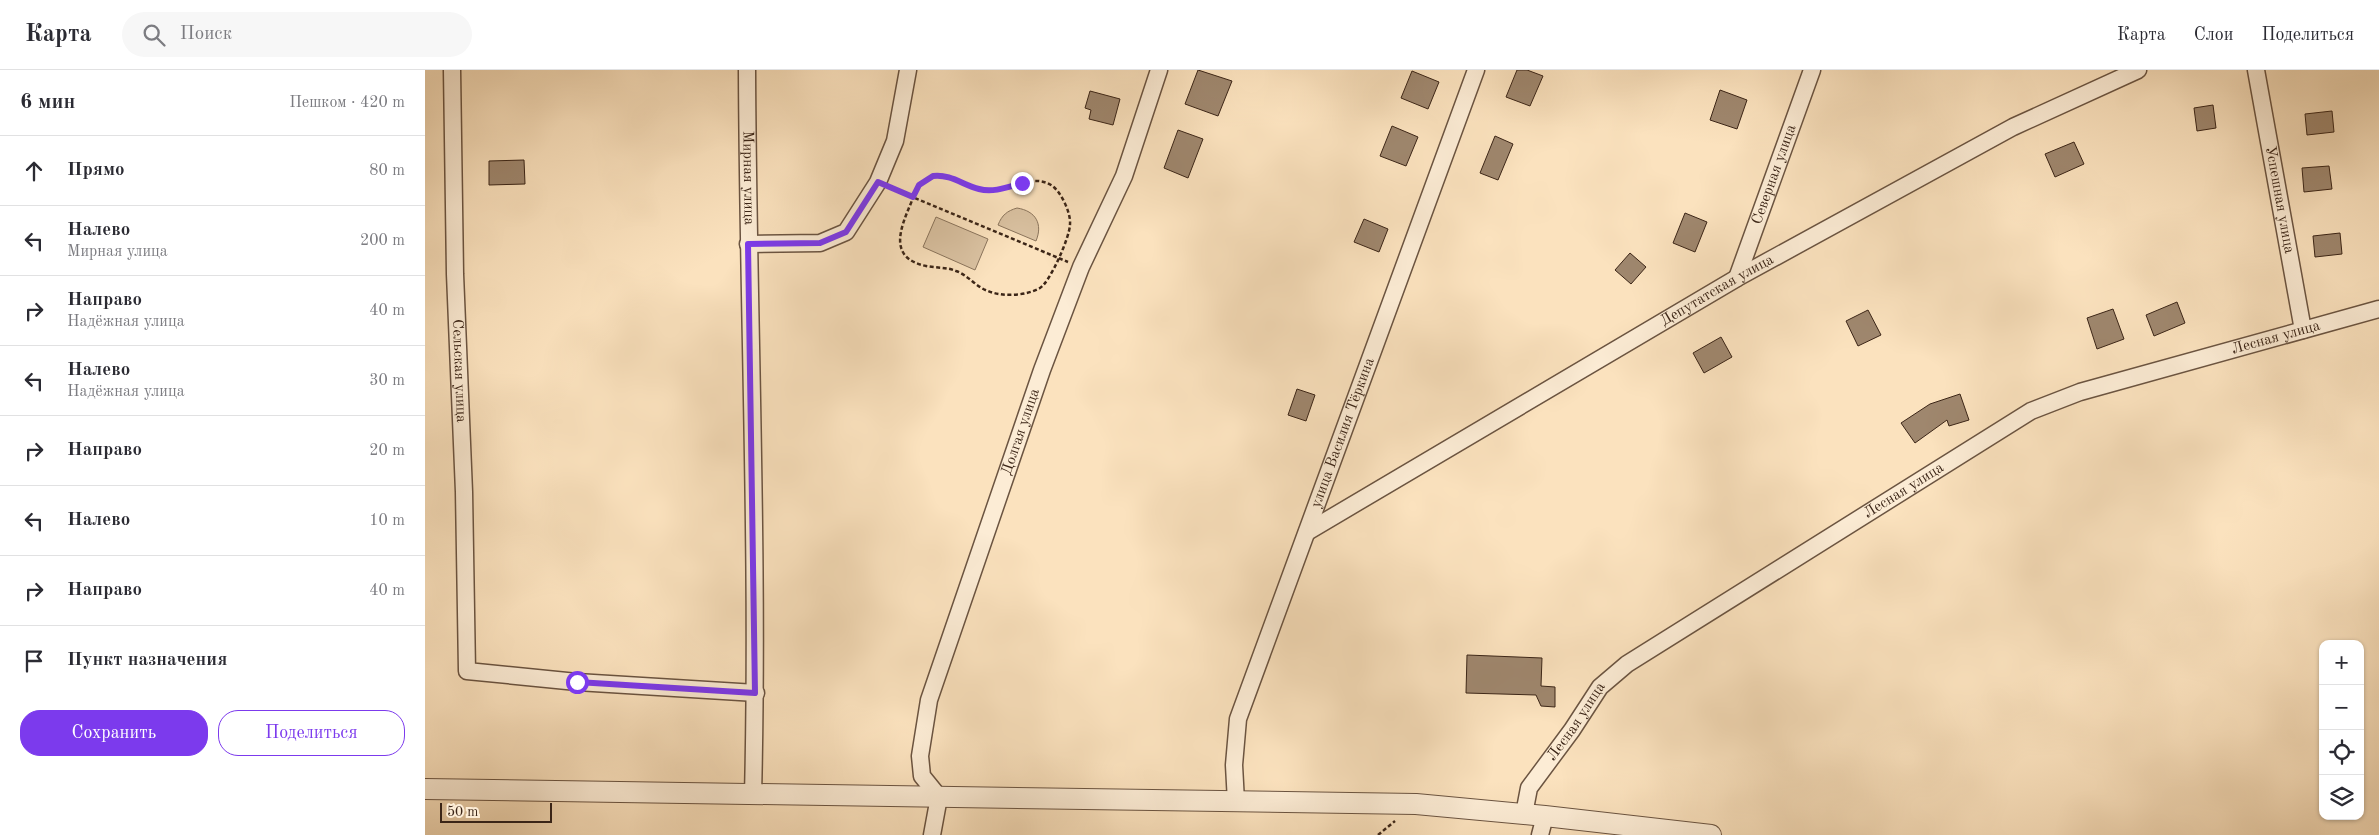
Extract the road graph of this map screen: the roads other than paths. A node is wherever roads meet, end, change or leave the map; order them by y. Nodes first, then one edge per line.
1 (452, 70) edge
2 (747, 70) edge
3 (908, 70) edge
4 (1159, 70) edge
5 (1476, 70) edge
6 (1812, 70) edge
7 (2139, 70) edge
8 (2256, 70) edge
9 (748, 244) junction
10 (1737, 278) junction
11 (2379, 309) edge
12 (2303, 330) junction
13 (1307, 532) junction
14 (755, 693) junction
15 (425, 789) edge
16 (753, 794) junction
17 (939, 797) junction
18 (1236, 802) junction
19 (1524, 814) junction
20 (1542, 825) edge
21 (931, 835) edge
22 (1711, 835) edge

1 - 14 street, Сельская улица
2 - 9 street, Мирная улица
3 - 9 street
4 - 17 street, Долгая улица
5 - 13 street, улица Василия Тёркина
6 - 10 street, Северная улица
7 - 10 street, Депутатская улица
8 - 12 street, Успешная улица
9 - 14 street, Мирная улица
10 - 13 street, Депутатская улица
11 - 12 street, Лесная улица
12 - 19 street, Лесная улица
13 - 18 street, улица Василия Тёркина
14 - 16 street, Мирная улица
15 - 16 street
16 - 17 street
17 - 18 street
17 - 21 street
18 - 19 street
19 - 20 street
20 - 22 street

